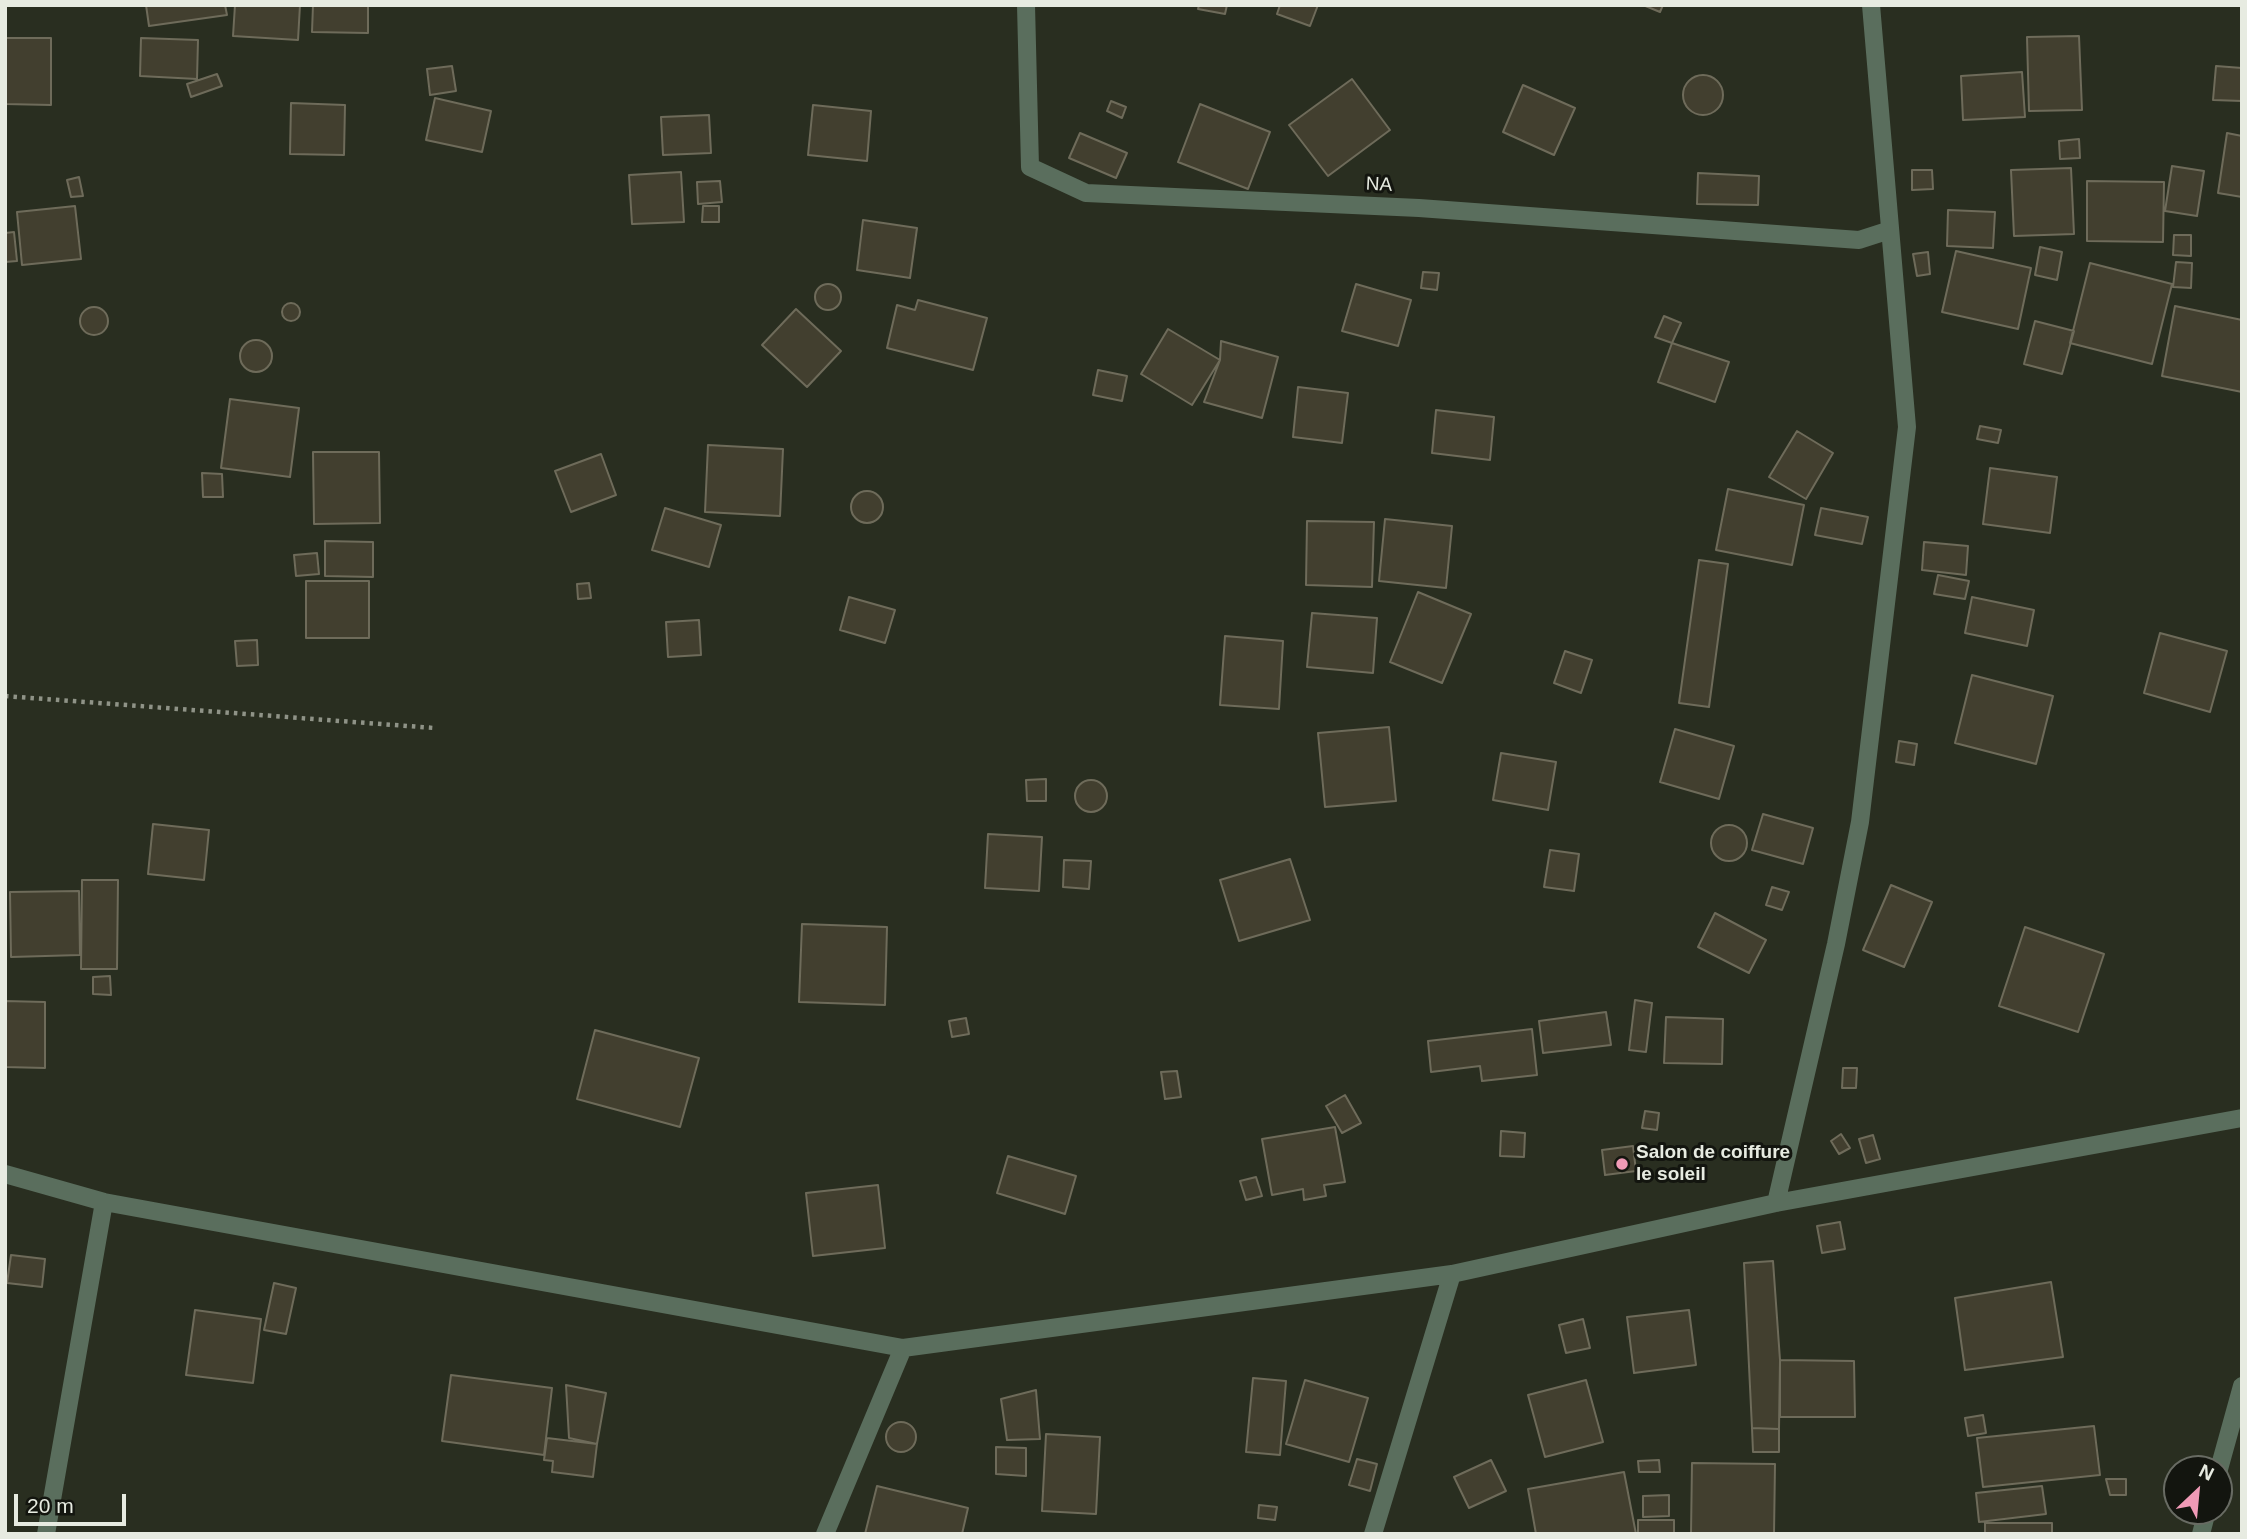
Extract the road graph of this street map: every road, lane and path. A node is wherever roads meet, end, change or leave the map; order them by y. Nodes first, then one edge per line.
1 (1026, 5) edge
2 (1871, 5) edge
3 (1890, 229) junction
4 (5, 696) edge
5 (434, 728) dead end
6 (2242, 1118) edge
7 (5, 1174) edge
8 (104, 1202) junction
9 (1776, 1203) junction
10 (1452, 1274) junction
11 (903, 1348) junction
12 (2242, 1386) edge
13 (2223, 1455) edge
14 (46, 1534) edge
15 (825, 1534) edge
16 (1373, 1534) edge

1 - 3 street, NA
2 - 3 street
3 - 9 street
4 - 5 path
6 - 9 street
7 - 8 street
8 - 11 street
8 - 14 street
9 - 10 street
10 - 11 street
10 - 16 street
11 - 15 street
12 - 13 street

